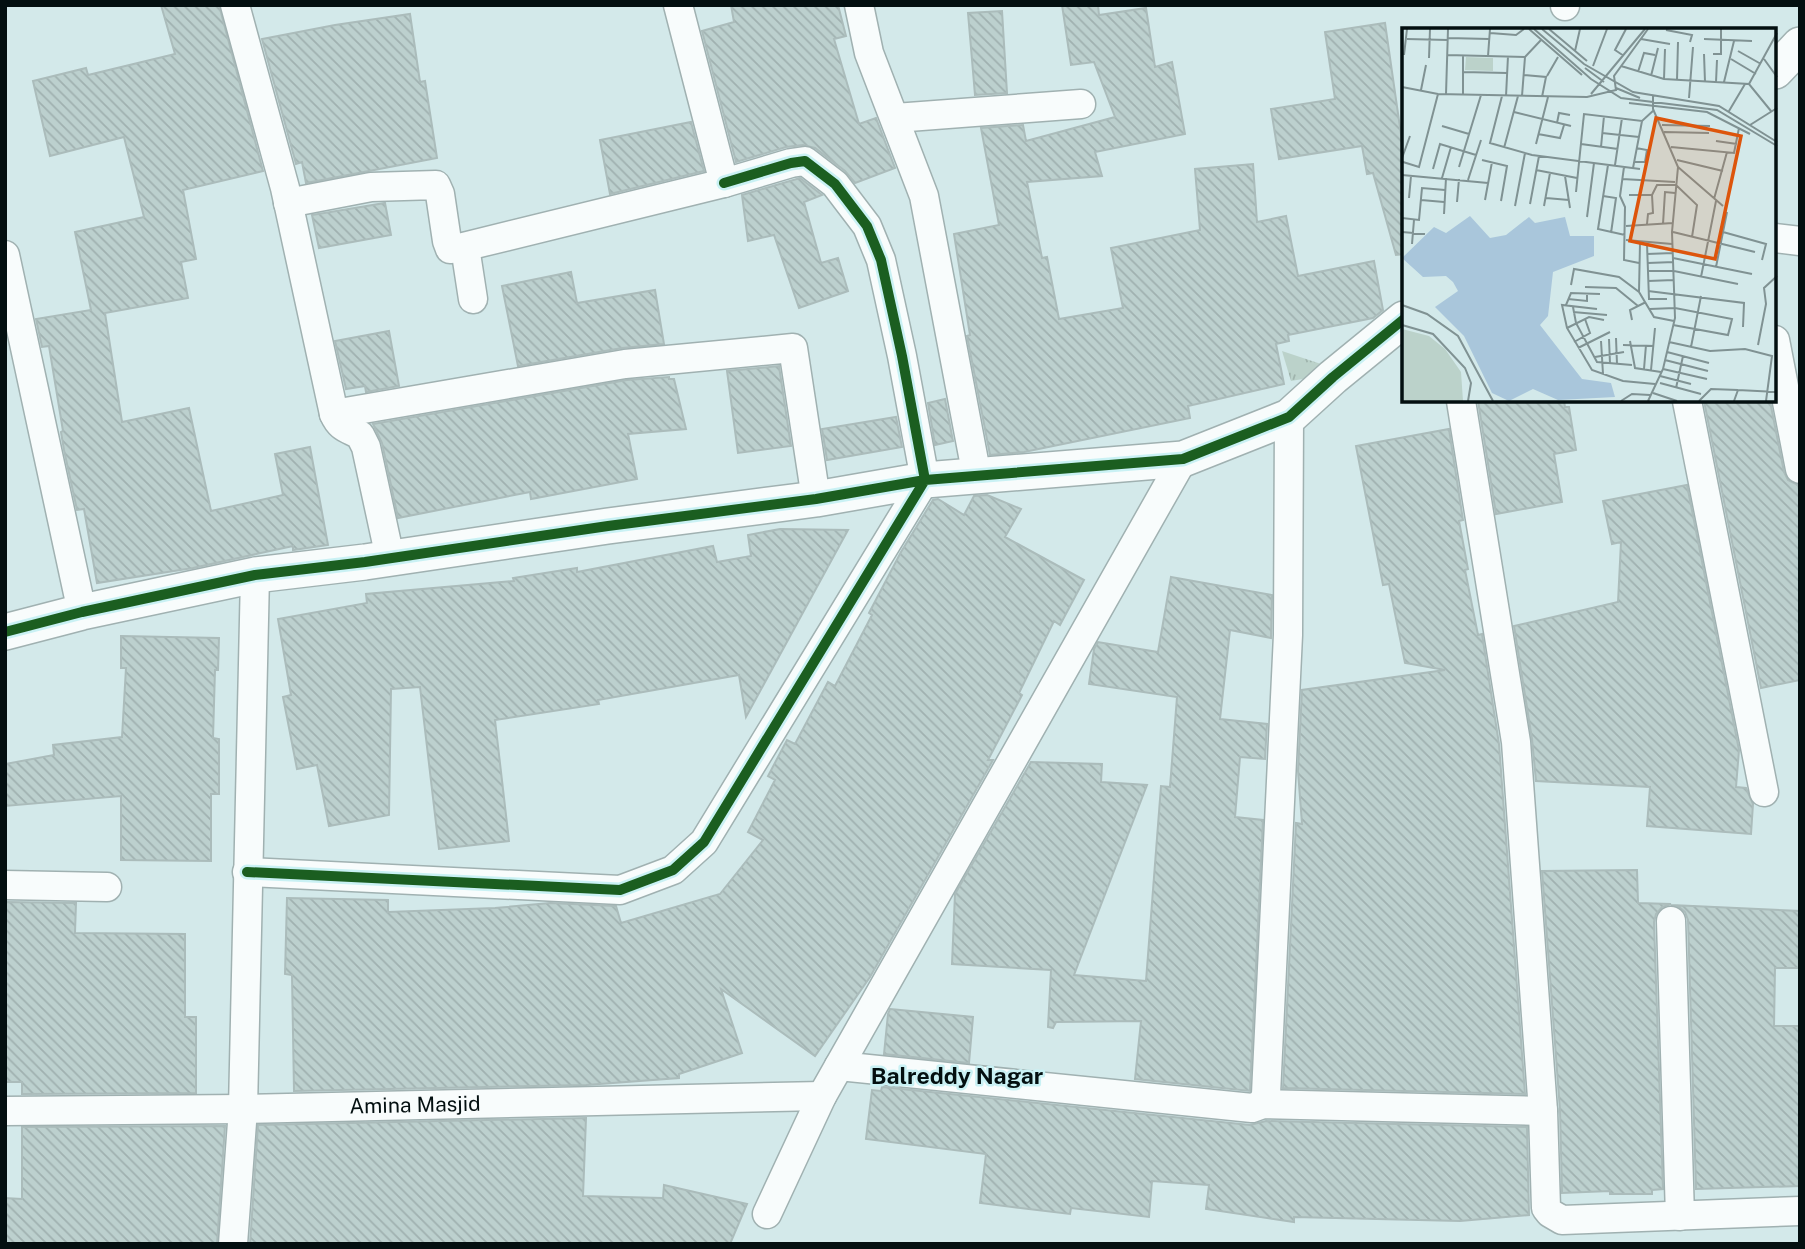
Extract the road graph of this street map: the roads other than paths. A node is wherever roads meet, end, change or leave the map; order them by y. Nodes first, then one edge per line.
1 (235, 5) edge
2 (678, 5) edge
3 (859, 5) edge
4 (1800, 45) edge
5 (1777, 69) edge
6 (1081, 104) dead end
7 (895, 118) junction
8 (724, 183) junction
9 (288, 203) junction
10 (1777, 238) edge
11 (1800, 241) edge
12 (465, 247) junction
13 (5, 255) edge
14 (473, 299) dead end
15 (1402, 321) edge
16 (1777, 350) edge
17 (1461, 402) edge
18 (1688, 402) edge
19 (334, 414) junction
20 (1289, 416) junction
21 (1183, 459) junction
22 (1800, 469) edge
23 (977, 477) junction
24 (925, 480) junction
25 (816, 499) junction
26 (390, 558) junction
27 (255, 575) junction
28 (82, 612) junction
29 (5, 632) edge
30 (1764, 792) dead end
31 (247, 873) junction
32 (5, 885) edge
33 (107, 887) dead end
34 (1671, 921) dead end
35 (839, 1066) junction
36 (822, 1096) junction
37 (1263, 1104) junction
38 (243, 1109) junction
39 (5, 1111) edge
40 (1543, 1111) junction
41 (1800, 1211) edge
42 (767, 1214) dead end
43 (1680, 1216) junction
44 (233, 1244) edge

1 - 9 street
2 - 8 street
3 - 7 street
4 - 5 street
6 - 7 street
7 - 23 street
8 - 12 street
8 - 24 street
9 - 12 street
9 - 19 street
10 - 11 street
12 - 14 street
13 - 28 street
15 - 20 street
16 - 22 street
17 - 40 street
18 - 30 street
19 - 25 street
19 - 26 street
20 - 21 street
20 - 37 street
21 - 23 street
21 - 35 street
23 - 24 street
24 - 25 street
24 - 31 street
25 - 26 street
26 - 27 street
27 - 28 street
27 - 31 street
28 - 29 street
31 - 38 street
32 - 33 street
34 - 43 street
35 - 36 street
35 - 37 street
36 - 38 street, Amina Masjid
36 - 42 street
37 - 40 street
38 - 39 street, Amina Masjid
38 - 44 street
40 - 43 street
41 - 43 street

